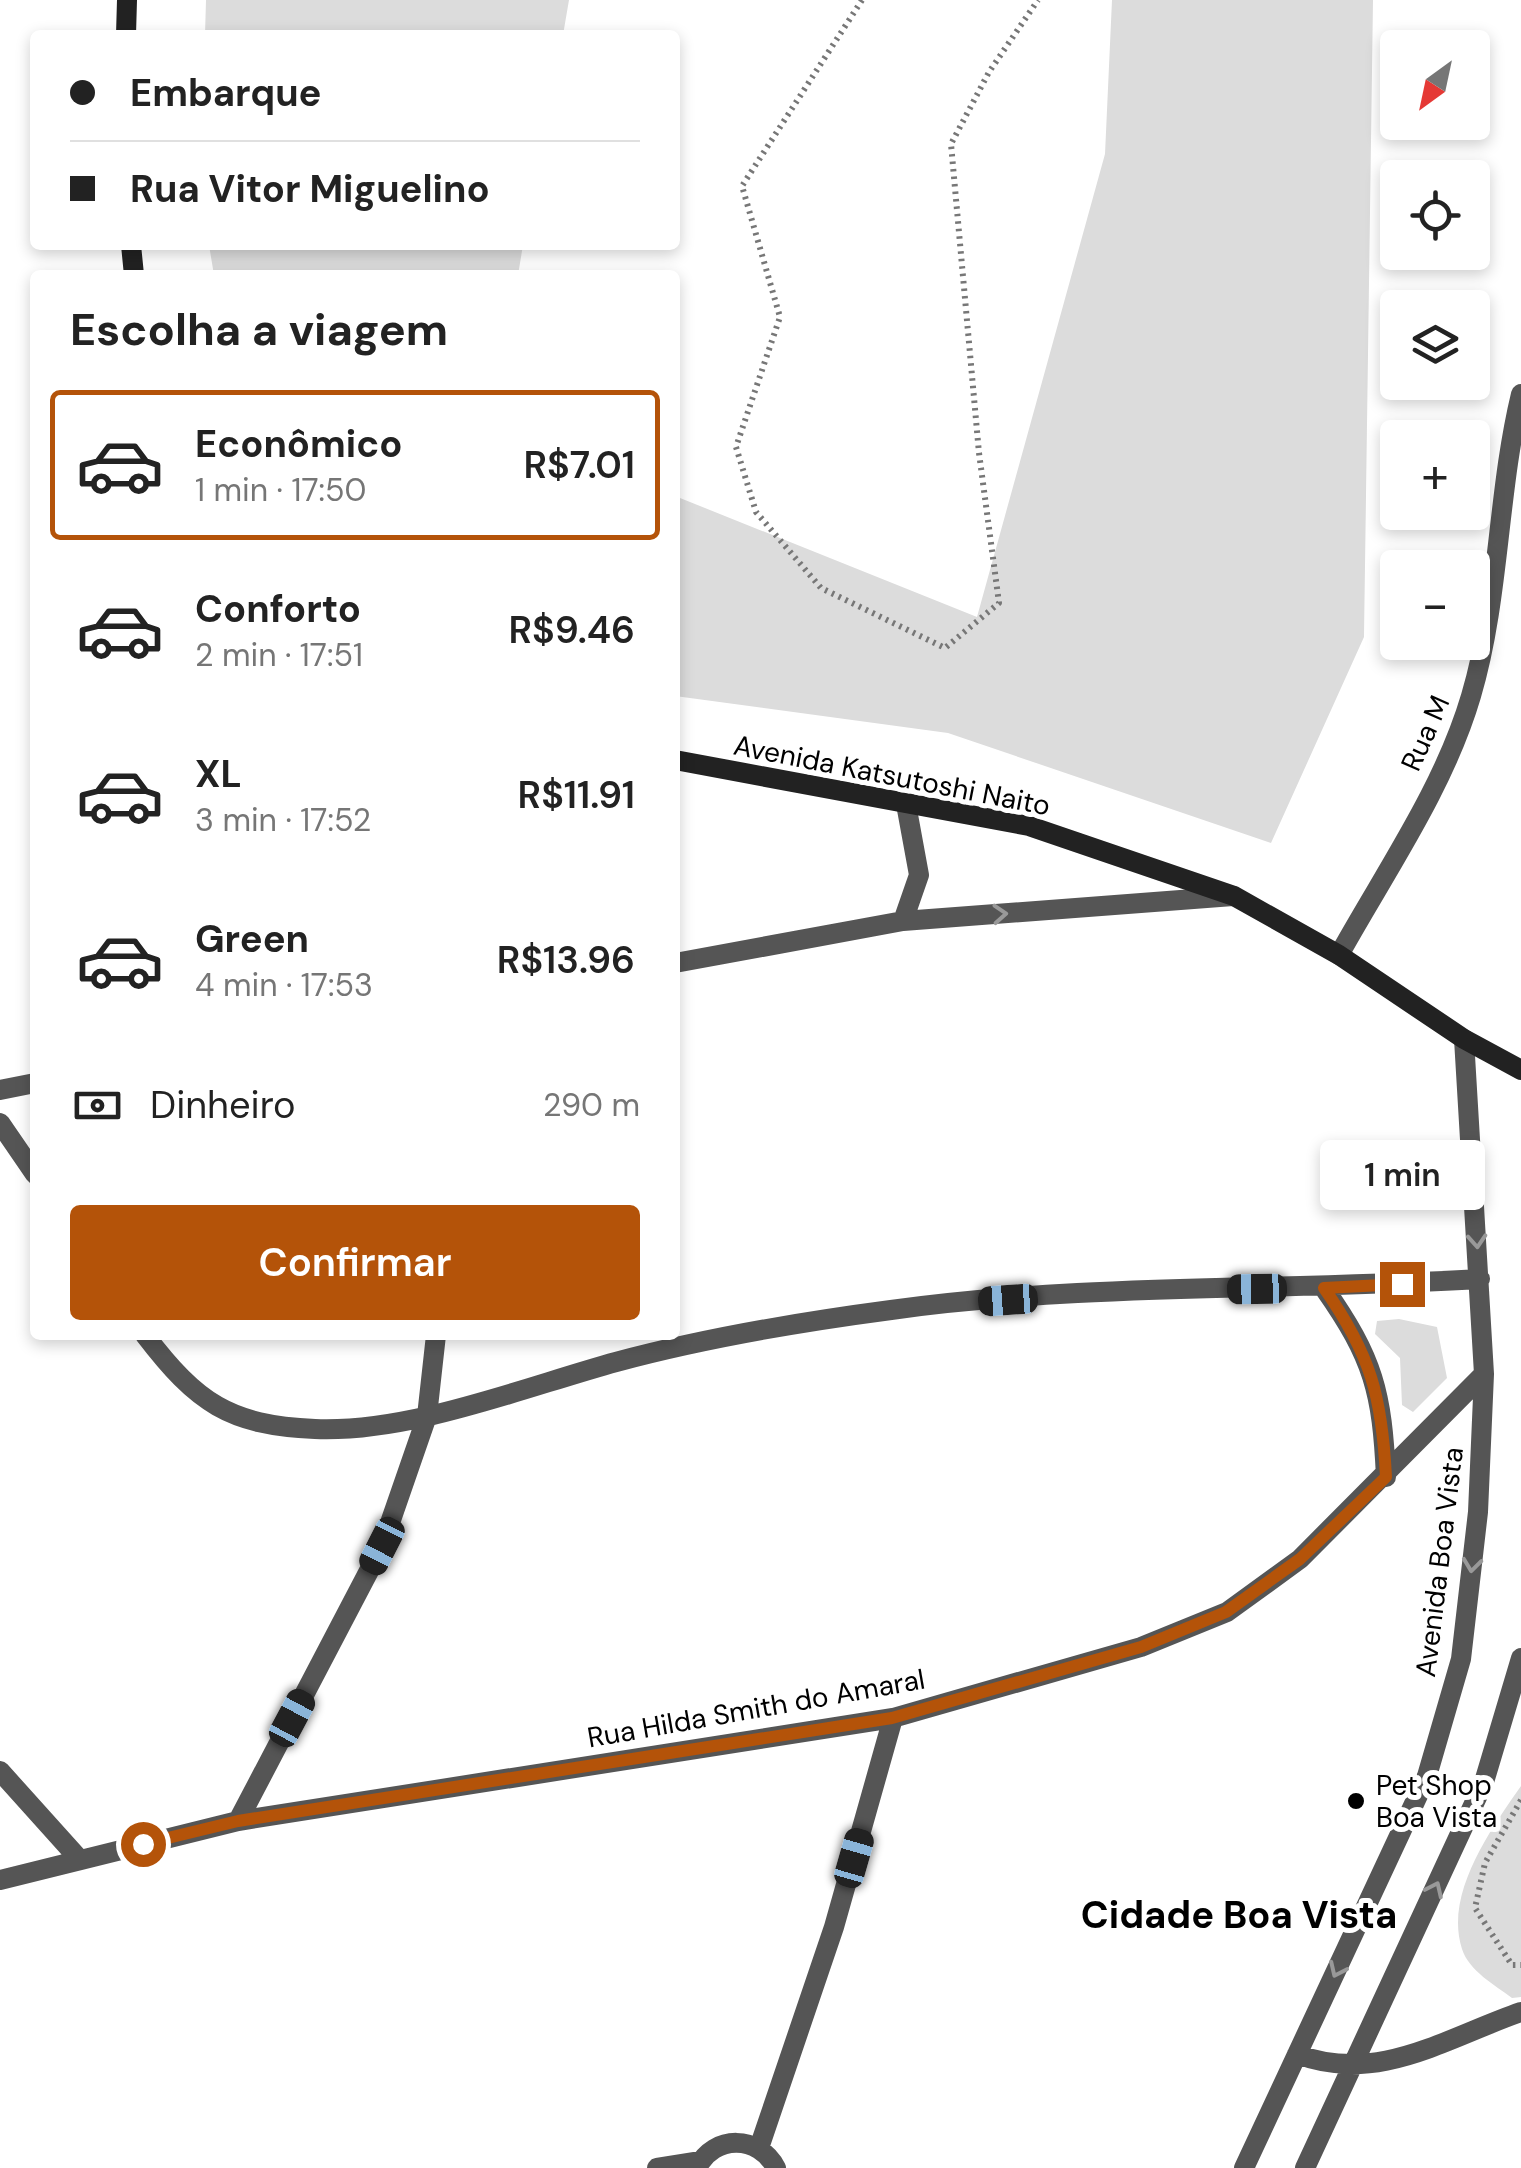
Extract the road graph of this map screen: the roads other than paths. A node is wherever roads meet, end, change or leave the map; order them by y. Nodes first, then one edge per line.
1 (128, 0) edge
2 (126, 30) edge
3 (1521, 394) edge
4 (680, 761) edge
5 (906, 804) junction
6 (1234, 896) junction
7 (903, 922) junction
8 (1339, 955) junction
9 (680, 962) edge
10 (1464, 1039) junction
11 (1521, 1070) edge
12 (30, 1084) edge
13 (0, 1090) edge
14 (0, 1123) edge
15 (30, 1167) edge
16 (1480, 1279) junction
17 (1324, 1288) junction
18 (150, 1340) edge
19 (436, 1340) edge
20 (1484, 1374) junction
21 (428, 1416) junction
22 (1386, 1477) junction
23 (1520, 1663) edge
24 (892, 1718) junction
25 (0, 1771) edge
26 (238, 1821) junction
27 (80, 1860) junction
28 (0, 1880) edge
29 (1521, 2012) edge
30 (1298, 2054) junction
31 (1352, 2068) junction
32 (759, 2148) junction
33 (699, 2164) edge
34 (656, 2168) edge
35 (776, 2168) edge
36 (1244, 2168) edge
37 (1305, 2168) edge

1 - 2 main road
3 - 8 street, Rua M
4 - 5 main road, Avenida Katsutoshi Naito
5 - 6 main road, Avenida Katsutoshi Naito
5 - 7 street
7 -> 6 street
6 - 8 main road, Avenida Katsutoshi Naito
7 - 9 street
8 - 10 main road, Avenida Katsutoshi Naito
10 - 11 main road, Avenida Katsutoshi Naito
10 -> 16 street, Avenida Boa Vista
12 - 13 street
14 - 15 street
16 - 17 street
16 - 20 street, Avenida Boa Vista
17 - 21 street
17 - 22 street
18 - 21 street
19 - 21 street
20 - 22 street, Rua Hilda Smith do Amaral
20 -> 30 street, Avenida Boa Vista
21 - 26 street
22 - 24 street, Rua Hilda Smith do Amaral
31 -> 23 street
24 - 26 street, Rua Hilda Smith do Amaral
24 - 32 street
25 - 27 street
26 - 27 street, Rua Hilda Smith do Amaral
27 - 28 street, Rua Hilda Smith do Amaral
29 - 31 street
30 - 31 street
30 - 36 street, Avenida Boa Vista
31 - 37 street
32 - 33 street
32 - 35 street
33 - 34 street

